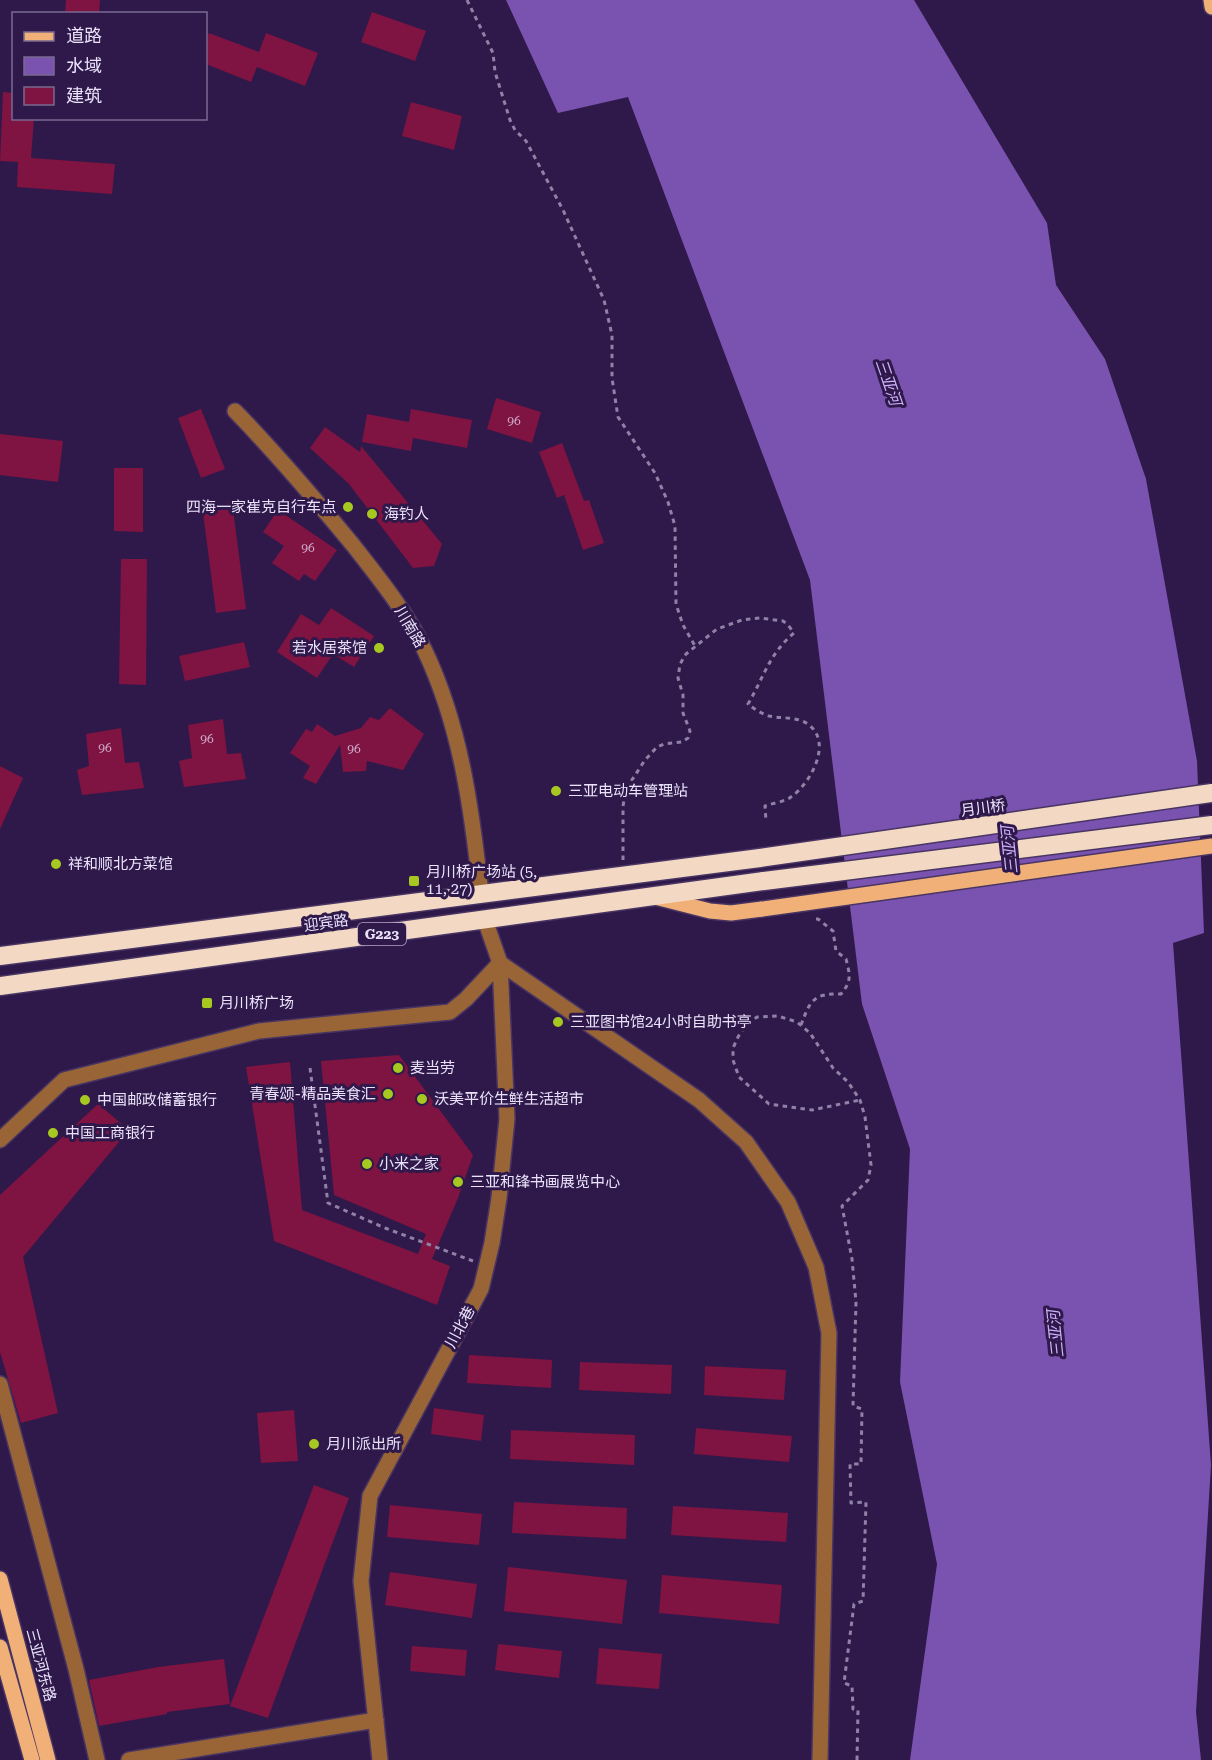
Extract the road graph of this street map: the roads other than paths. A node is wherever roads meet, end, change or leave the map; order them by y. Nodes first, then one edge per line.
1 (1211, 0) edge
2 (1212, 6) edge
3 (235, 411) dead end
4 (1212, 793) edge
5 (1212, 825) edge
6 (1212, 846) edge
7 (760, 858) joint
8 (481, 894) junction
9 (652, 897) junction
10 (485, 920) junction
11 (0, 956) edge
12 (500, 963) junction
13 (0, 986) edge
14 (0, 1140) edge
15 (0, 1384) edge
16 (0, 1579) edge
17 (0, 1647) edge
18 (376, 1720) junction
19 (32, 1760) edge
20 (48, 1760) edge
21 (97, 1760) edge
22 (129, 1760) edge
23 (380, 1760) edge
24 (820, 1760) edge

1 - 2 main road
3 - 8 street, 川南路
4 - 7 highway, 月川桥 / G223, bridge
5 - 9 highway, 迎宾路 / G223, bridge
6 - 9 main road, bridge
7 - 8 highway, 迎宾路 / G223
8 - 11 highway, 迎宾路 / G223
9 - 10 highway, 迎宾路 / G223
10 - 12 street, 川北巷
10 - 13 highway, 迎宾路 / G223
12 - 14 street
12 - 18 street, 川北巷
12 - 24 street
15 - 21 street
16 - 20 main road, 三亚河东路
17 - 19 main road
18 - 22 street
18 - 23 street, 川北巷

